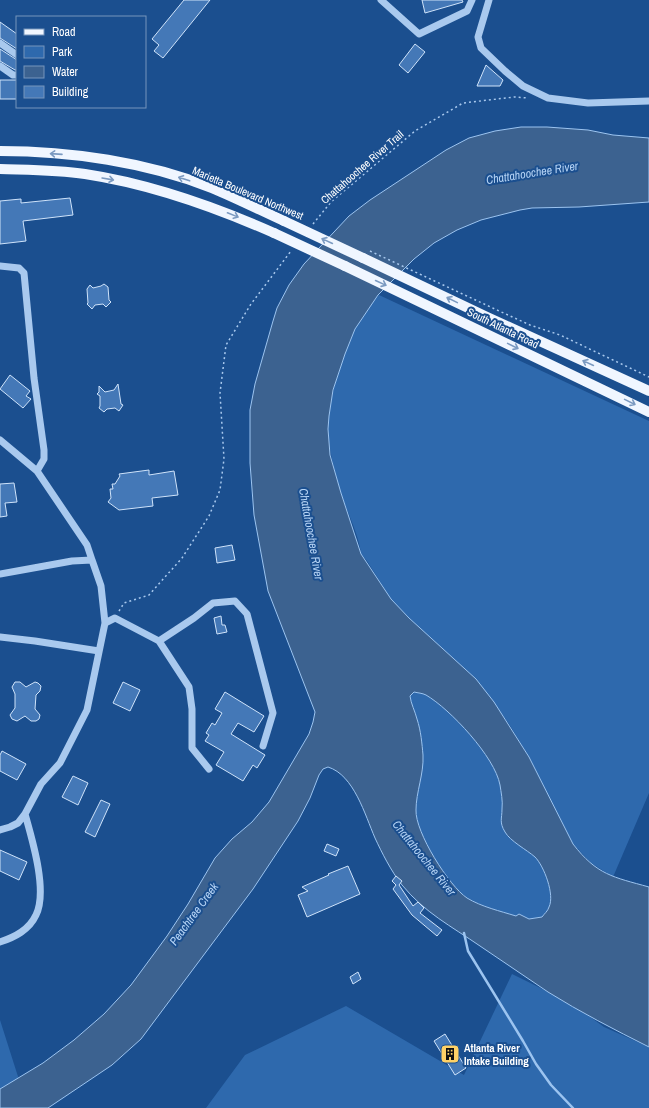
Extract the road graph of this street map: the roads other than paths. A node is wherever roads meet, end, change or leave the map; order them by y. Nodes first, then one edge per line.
1 (381, 0) edge
2 (472, 0) edge
3 (489, 0) edge
4 (0, 43) edge
5 (16, 53) edge
6 (0, 66) edge
7 (8, 72) junction
8 (0, 74) edge
9 (16, 75) edge
10 (649, 101) edge
11 (0, 151) edge
12 (0, 168) edge
13 (366, 254) joint
14 (0, 266) edge
15 (649, 391) edge
16 (649, 412) edge
17 (0, 440) edge
18 (37, 471) junction
19 (92, 560) junction
20 (0, 574) edge
21 (105, 623) junction
22 (0, 637) edge
23 (159, 641) junction
24 (99, 651) junction
25 (262, 746) dead end
26 (209, 769) dead end
27 (25, 814) junction
28 (0, 830) edge
29 (0, 942) edge

1 - 2 street
3 - 10 street
4 - 5 street
6 - 7 street
7 - 8 street
7 - 9 street
13 -> 11 main road, Marietta Boulevard Northwest, bridge
12 -> 16 main road, South Atlanta Road, bridge
15 -> 13 main road, South Atlanta Road
14 - 18 street
17 - 18 street
18 - 19 street
19 - 20 street
19 - 21 street
21 - 23 street
21 - 24 street
22 - 24 street
23 - 25 street
23 - 26 street
24 - 27 street
27 - 28 street
27 - 29 street

